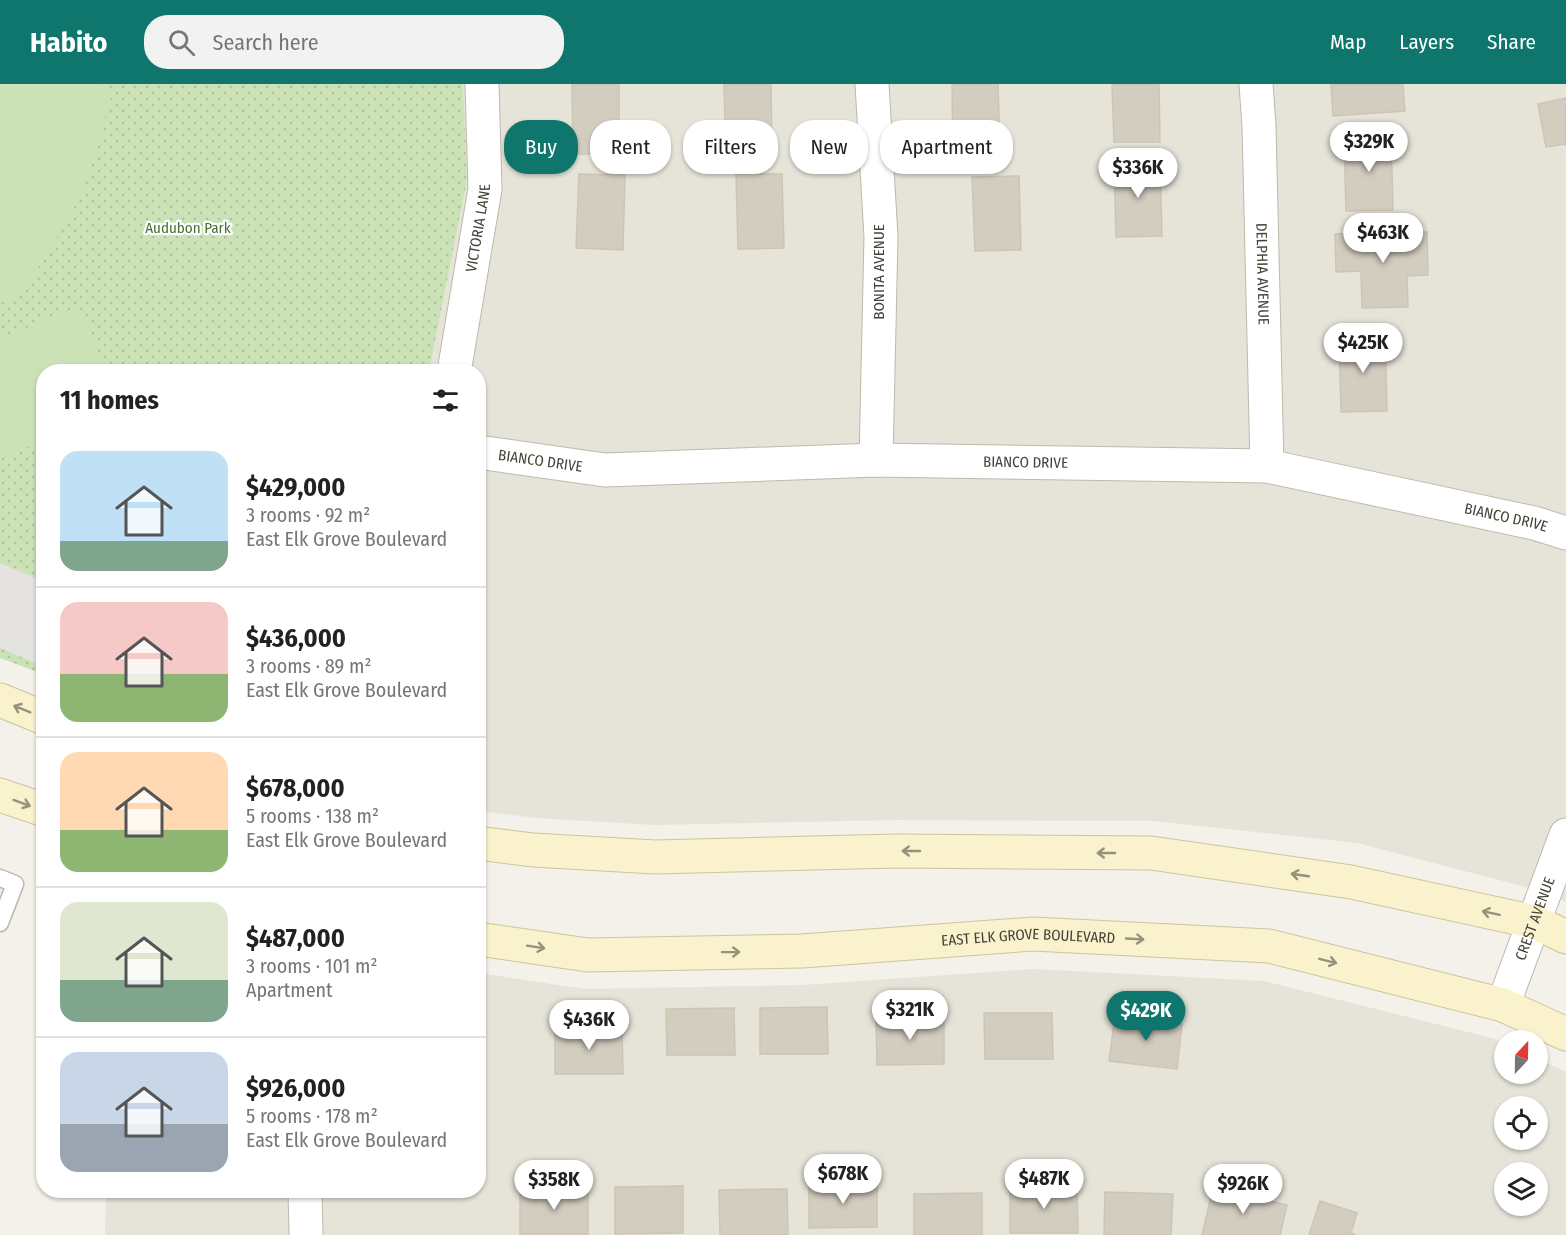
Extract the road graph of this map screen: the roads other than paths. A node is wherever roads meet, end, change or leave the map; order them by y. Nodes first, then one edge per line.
1 (482, 84) edge
2 (872, 84) edge
3 (1256, 84) edge
4 (455, 364) edge
5 (486, 453) edge
6 (876, 460) junction
7 (1267, 466) junction
8 (1566, 533) edge
9 (0, 700) edge
10 (36, 715) edge
11 (0, 795) edge
12 (36, 807) edge
13 (1566, 835) edge
14 (486, 844) edge
15 (0, 878) edge
16 (1535, 922) junction
17 (0, 923) edge
18 (1566, 937) edge
19 (486, 940) edge
20 (1503, 1005) junction
21 (1566, 1034) edge
22 (305, 1198) edge
23 (306, 1235) edge

1 - 4 street, VICTORIA LANE
2 - 6 street, BONITA AVENUE
3 - 7 street, DELPHIA AVENUE
5 - 6 street, BIANCO DRIVE
6 - 7 street, BIANCO DRIVE
7 - 8 street, BIANCO DRIVE
10 -> 9 street
11 -> 12 street
13 - 16 street, CREST AVENUE
16 -> 14 street
15 - 17 lane
16 - 18 street
16 - 20 street, CREST AVENUE
19 -> 20 street, EAST ELK GROVE BOULEVARD
20 - 21 street, EAST ELK GROVE BOULEVARD
22 - 23 street

